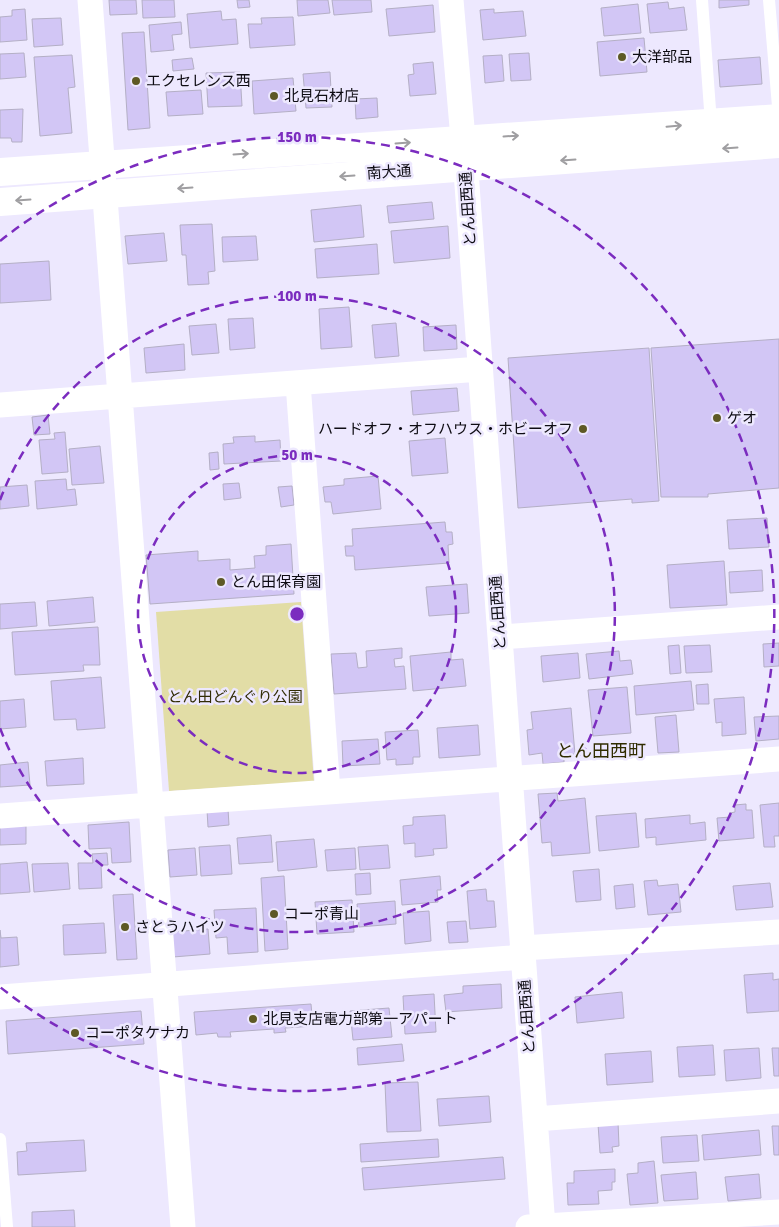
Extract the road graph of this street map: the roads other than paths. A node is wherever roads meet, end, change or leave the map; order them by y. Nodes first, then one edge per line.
1 (90, 0) edge
2 (451, 0) edge
3 (702, 0) edge
4 (769, 0) edge
5 (779, 118) edge
6 (710, 123) junction
7 (463, 139) junction
8 (779, 144) edge
9 (103, 164) junction
10 (465, 168) junction
11 (0, 172) edge
12 (105, 193) junction
13 (0, 202) edge
14 (480, 369) junction
15 (298, 383) junction
16 (120, 396) junction
17 (0, 405) edge
18 (779, 617) edge
19 (500, 637) junction
20 (779, 759) edge
21 (510, 779) junction
22 (328, 792) junction
23 (152, 806) junction
24 (0, 816) edge
25 (779, 932) edge
26 (522, 952) junction
27 (166, 985) junction
28 (0, 997) edge
29 (779, 1101) edge
30 (535, 1119) junction
31 (0, 1139) edge
32 (779, 1212) edge
33 (7, 1227) edge
34 (183, 1227) edge
35 (538, 1227) edge

1 - 9 street
2 - 7 street, とん田西通
3 - 6 lane
4 - 5 lane
5 - 6 street, 南大通
7 -> 6 street, 南大通
9 -> 7 street, 南大通
7 - 10 street, とん田西通
8 -> 10 street, 南大通
9 - 11 street, 南大通
9 - 12 street
10 -> 12 street, 南大通
10 - 14 street, とん田西通
12 -> 13 street, 南大通
12 - 16 street
14 - 15 street
14 - 19 street, とん田西通
15 - 16 street
15 - 22 street
16 - 17 street
16 - 23 street
18 - 19 street
19 - 21 street, とん田西通
20 - 21 street
21 - 22 street
21 - 26 street, とん田西通
22 - 23 street
23 - 24 street
23 - 27 street
25 - 26 street
26 - 27 street
26 - 30 street, とん田西通
27 - 28 street
27 - 34 street
29 - 30 street
30 - 35 street, とん田西通
31 - 33 lane
32 - 35 street

